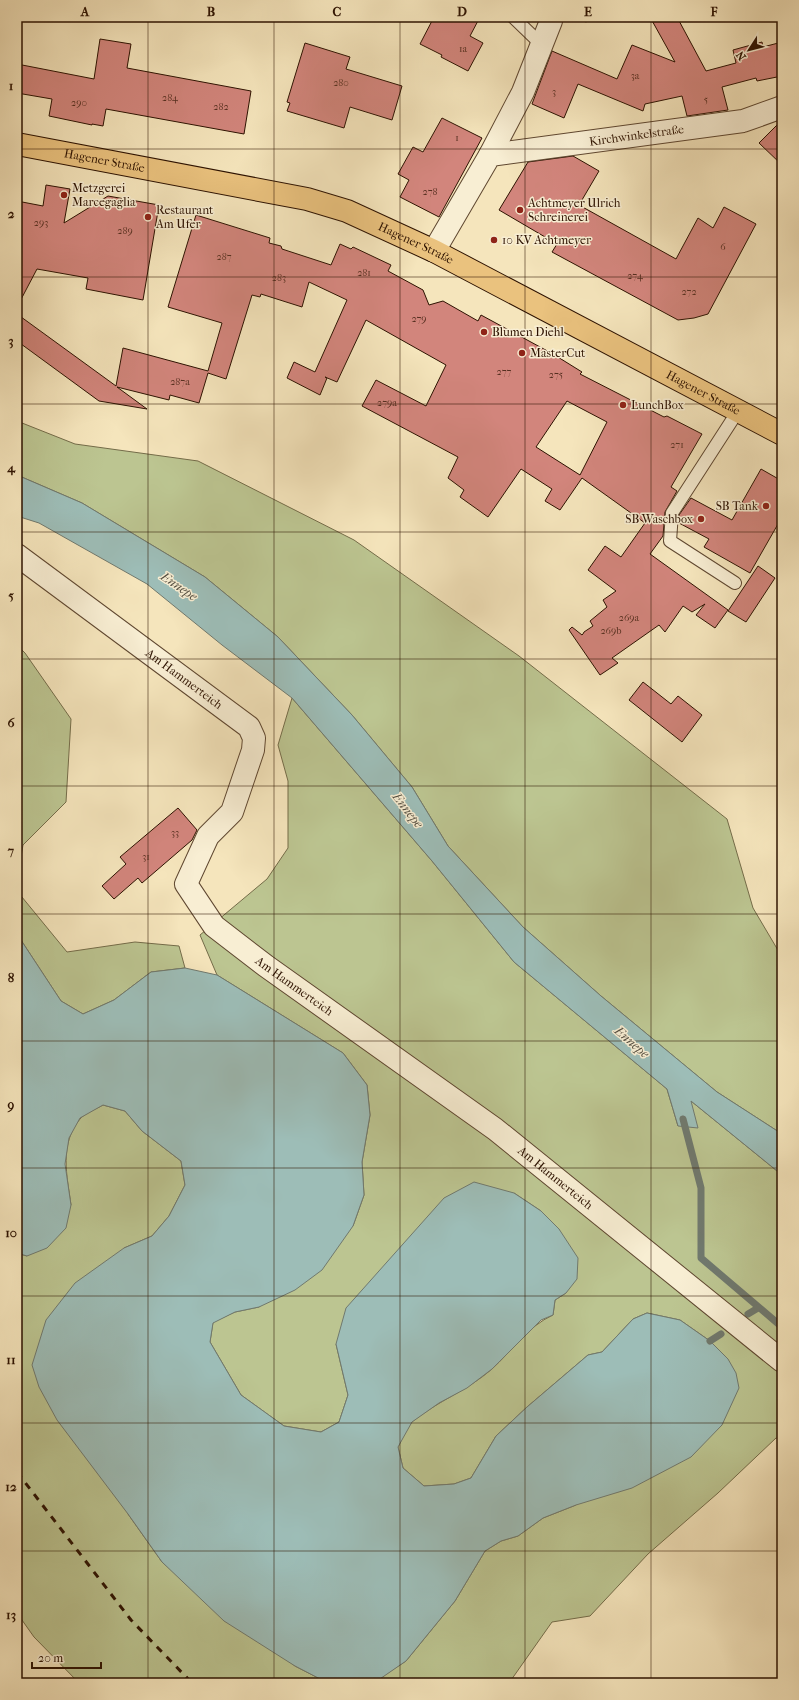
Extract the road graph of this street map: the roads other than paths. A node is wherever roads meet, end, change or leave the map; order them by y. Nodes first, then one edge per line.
1 (513, 17) edge
2 (551, 21) dead end
3 (542, 45) junction
4 (782, 107) edge
5 (17, 144) edge
6 (490, 155) junction
7 (434, 251) junction
8 (738, 411) junction
9 (782, 434) edge
10 (17, 555) edge
11 (735, 583) dead end
12 (782, 1361) edge

1 - 3 lane
2 - 3 street
3 - 6 street
4 - 6 street, Kirchwinkelstraße
5 - 7 main road, Hagener Straße
6 - 7 street
7 - 8 main road, Hagener Straße
8 - 9 main road, Hagener Straße
8 - 11 lane
10 - 12 street, Am Hammerteich

